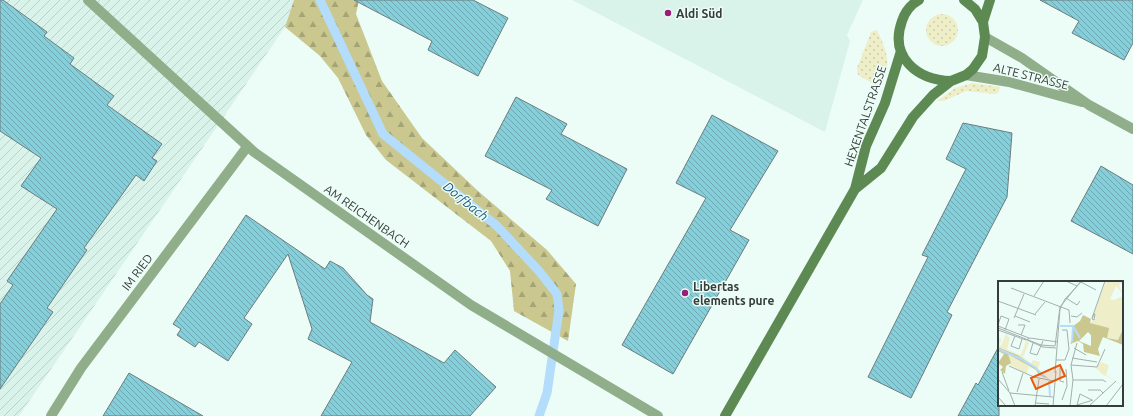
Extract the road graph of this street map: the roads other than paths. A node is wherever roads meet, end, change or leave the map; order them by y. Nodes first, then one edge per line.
1 (88, 0) edge
2 (919, 0) edge
3 (964, 0) edge
4 (990, 0) edge
5 (982, 22) junction
6 (985, 37) junction
7 (902, 51) junction
8 (966, 75) junction
9 (951, 81) junction
10 (1089, 105) junction
11 (1133, 129) edge
12 (247, 147) junction
13 (855, 189) junction
14 (51, 416) edge
15 (658, 416) edge
16 (725, 416) edge

1 - 12 street, AM REICHENBACH
2 - 7 main road, HEXENTALSTRASSE
3 - 5 main road, HEXENTALSTRASSE
4 - 5 main road
5 - 6 main road, HEXENTALSTRASSE
6 - 8 main road, HEXENTALSTRASSE
6 - 10 street, ALTE STRASSE
7 - 9 main road, HEXENTALSTRASSE
7 - 13 main road, HEXENTALSTRASSE
8 - 9 main road, HEXENTALSTRASSE
8 - 10 street, ALTE STRASSE
9 - 13 main road, HEXENTALSTRASSE
10 - 11 street, ALTE STRASSE
12 - 14 street, IM RIED
12 - 15 street, AM REICHENBACH
13 - 16 main road, HEXENTALSTRASSE

